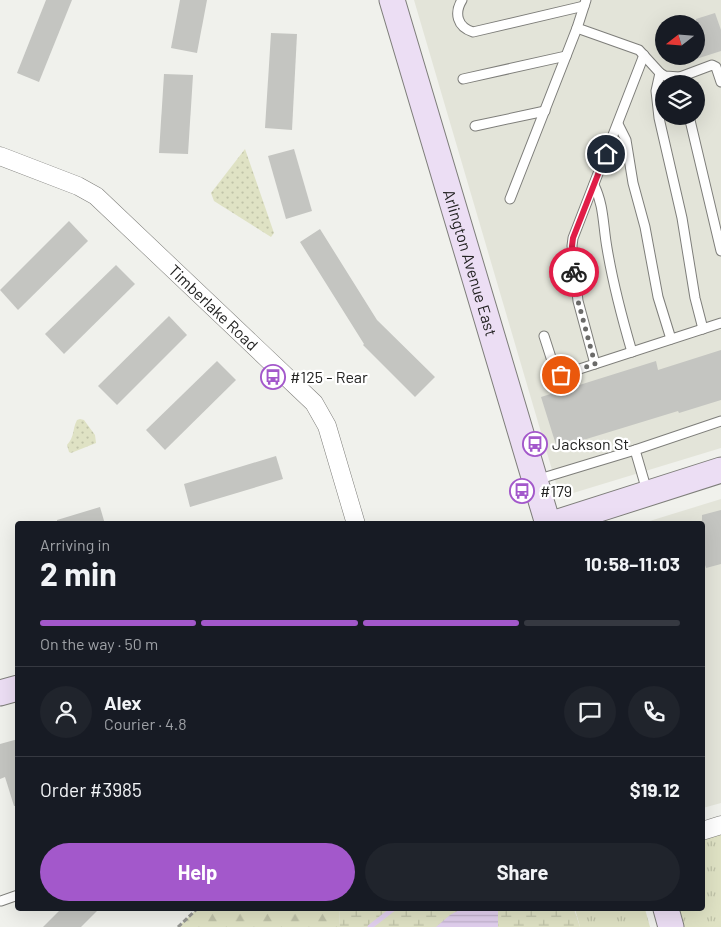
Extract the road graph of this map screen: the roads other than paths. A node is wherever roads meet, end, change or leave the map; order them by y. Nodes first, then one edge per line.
1 (392, 0) edge
2 (462, 0) edge
3 (585, 3) edge
4 (577, 28) junction
5 (566, 56) junction
6 (644, 56) junction
7 (660, 74) joint
8 (688, 75) edge
9 (463, 79) dead end
10 (721, 82) edge
11 (545, 110) junction
12 (618, 124) junction
13 (691, 125) edge
14 (475, 126) dead end
15 (0, 156) edge
16 (594, 185) junction
17 (510, 199) dead end
18 (721, 251) edge
19 (721, 323) edge
20 (703, 329) junction
21 (544, 336) dead end
22 (671, 339) junction
23 (632, 352) junction
24 (595, 364) junction
25 (721, 421) edge
26 (635, 450) junction
27 (721, 470) edge
28 (536, 480) junction
29 (647, 494) junction
30 (355, 521) edge
31 (547, 521) edge
32 (562, 521) edge
33 (15, 689) edge
34 (0, 694) edge
35 (721, 825) edge
36 (705, 830) edge
37 (15, 896) edge
38 (0, 901) edge
39 (667, 911) edge
40 (671, 927) edge

1 - 28 street, Arlington Avenue East
2 - 3 lane
3 - 4 lane
4 - 5 lane
4 - 6 lane
5 - 9 lane
5 - 11 lane
6 - 7 lane
6 - 12 lane
7 - 20 lane
8 - 10 lane
11 - 14 lane
11 - 17 lane
12 - 16 lane
12 - 22 lane
13 - 18 lane
15 - 30 street, Timberlake Road
16 - 23 lane
16 - 24 lane
19 - 20 lane
20 - 22 lane
21 - 24 lane
22 - 23 lane
23 - 24 lane
25 - 26 lane
26 - 28 lane
26 - 29 lane
27 - 29 street
28 - 31 street, Arlington Avenue East
29 - 32 street
33 - 34 street
35 - 36 street
37 - 38 lane
39 - 40 street

